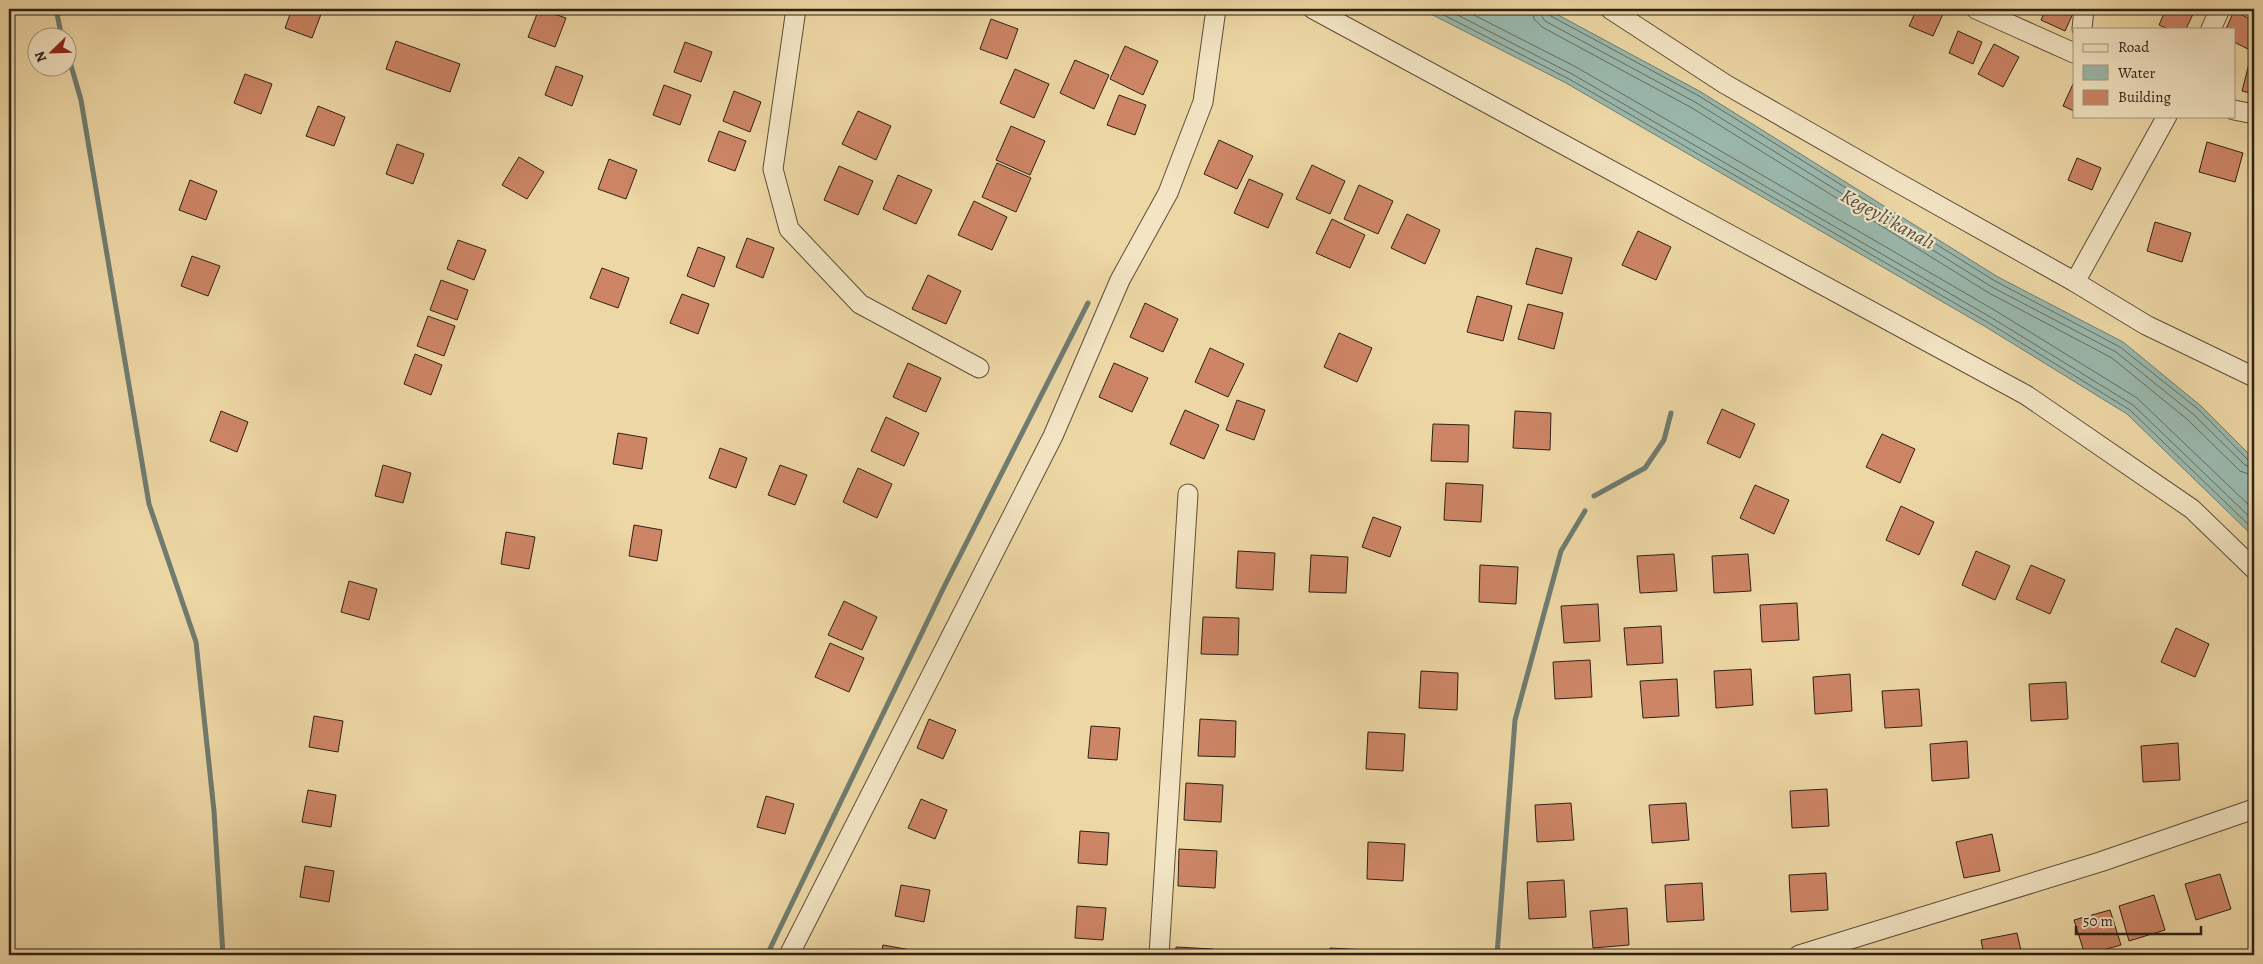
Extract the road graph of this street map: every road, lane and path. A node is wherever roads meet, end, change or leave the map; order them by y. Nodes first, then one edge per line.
1 (796, 9) edge
2 (1216, 9) edge
3 (1313, 9) edge
4 (1610, 9) edge
5 (1976, 9) edge
6 (2084, 9) edge
7 (2220, 9) edge
8 (2082, 28) edge
9 (2210, 28) edge
10 (2073, 53) edge
11 (2236, 110) edge
12 (2254, 114) edge
13 (2166, 118) edge
14 (2075, 282) junction
15 (979, 368) dead end
16 (2254, 377) edge
17 (1188, 494) dead end
18 (2254, 568) edge
19 (2254, 809) edge
20 (789, 955) edge
21 (1159, 955) edge
22 (1799, 955) edge

1 - 15 street
2 - 20 street
3 - 18 street
4 - 14 street
5 - 10 street
6 - 8 street
7 - 9 street
11 - 12 street
13 - 14 street
14 - 16 street
17 - 21 street
19 - 22 street

